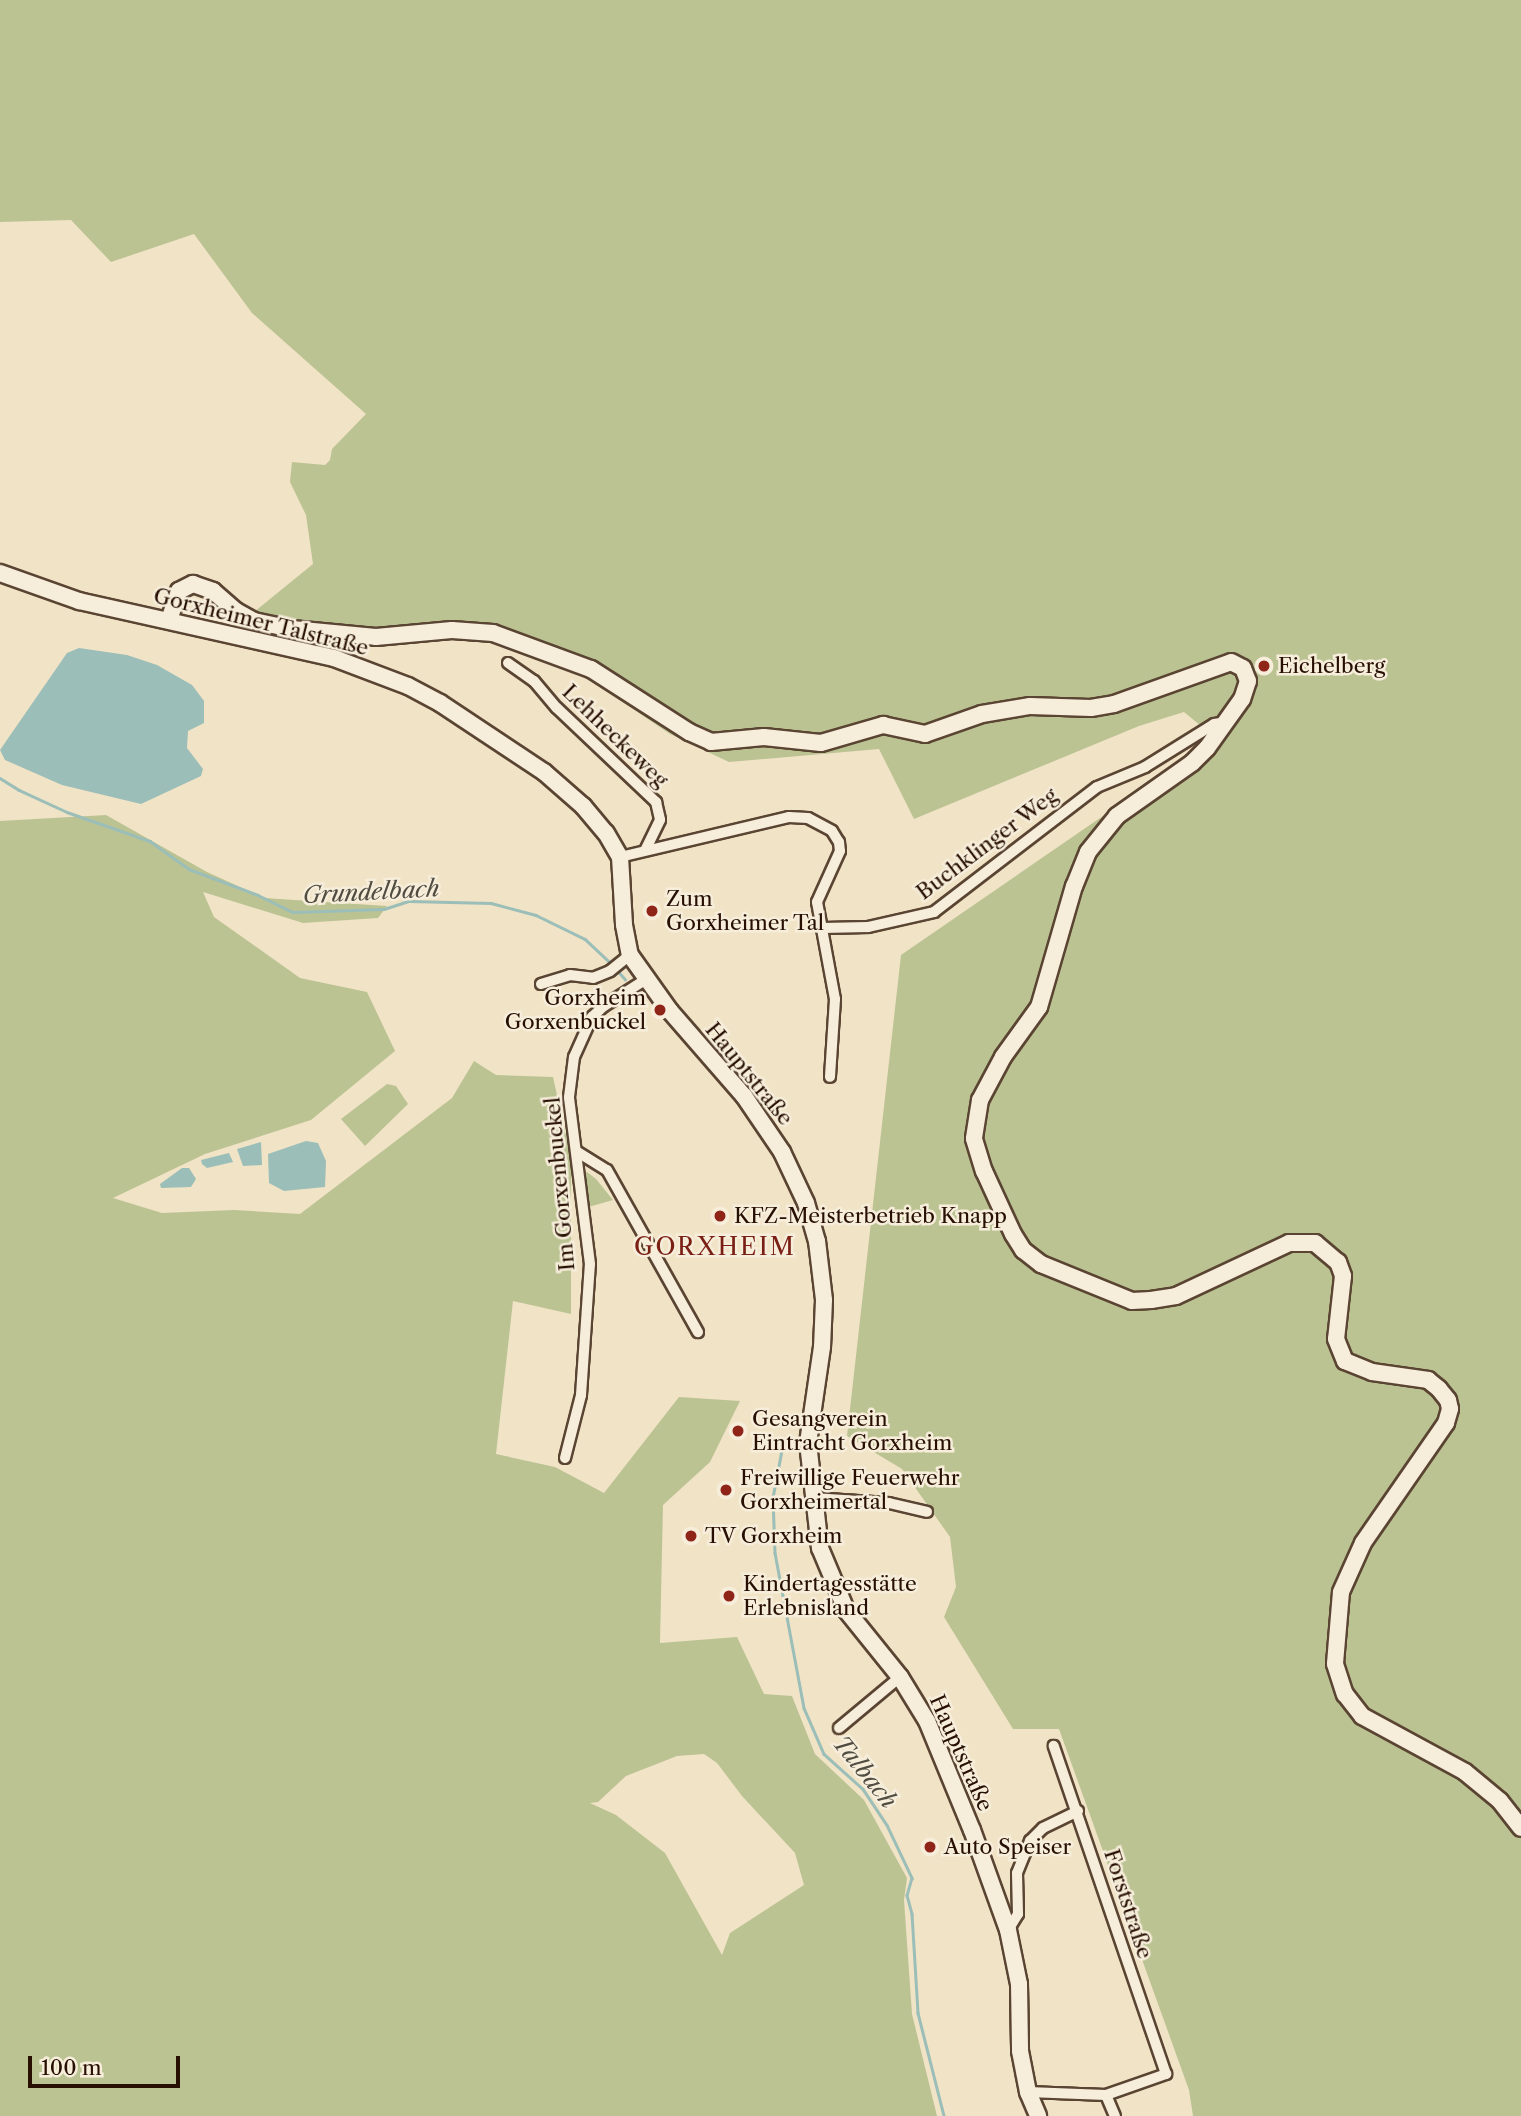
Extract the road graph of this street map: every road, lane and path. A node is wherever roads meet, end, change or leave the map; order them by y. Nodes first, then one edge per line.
1 (0, 573) edge
2 (169, 620) junction
3 (509, 663) dead end
4 (1226, 722) junction
5 (646, 849) junction
6 (620, 857) junction
7 (823, 928) junction
8 (620, 963) junction
9 (645, 980) junction
10 (541, 984) dead end
11 (830, 1077) dead end
12 (576, 1151) junction
13 (698, 1332) dead end
14 (565, 1458) dead end
15 (813, 1498) junction
16 (927, 1512) dead end
17 (900, 1677) junction
18 (839, 1728) dead end
19 (1054, 1746) dead end
20 (1077, 1811) junction
21 (1521, 1828) edge
22 (1008, 1930) junction
23 (1028, 2092) junction
24 (1106, 2095) junction
25 (1038, 2116) edge
26 (1115, 2116) edge

1 - 2 street, Gorxheimer Talstraße
2 - 4 street
2 - 6 street, Gorxheimer Talstraße
3 - 5 street, Lehheckeweg
4 - 7 street, Buchklinger Weg
4 - 21 street
5 - 6 street
5 - 7 street
6 - 8 street, Hauptstraße
7 - 11 street
8 - 9 street, Hauptstraße
8 - 10 street
9 - 12 street, Im Gorxenbuckel
9 - 15 street, Hauptstraße
12 - 13 street
12 - 14 street, Im Gorxenbuckel
15 - 16 street
15 - 17 street, Hauptstraße
17 - 18 street
17 - 22 street, Hauptstraße
19 - 20 street, Forststraße
20 - 22 street
20 - 24 street, Forststraße
22 - 23 street, Hauptstraße
23 - 24 street
23 - 25 street, Hauptstraße
24 - 26 street

